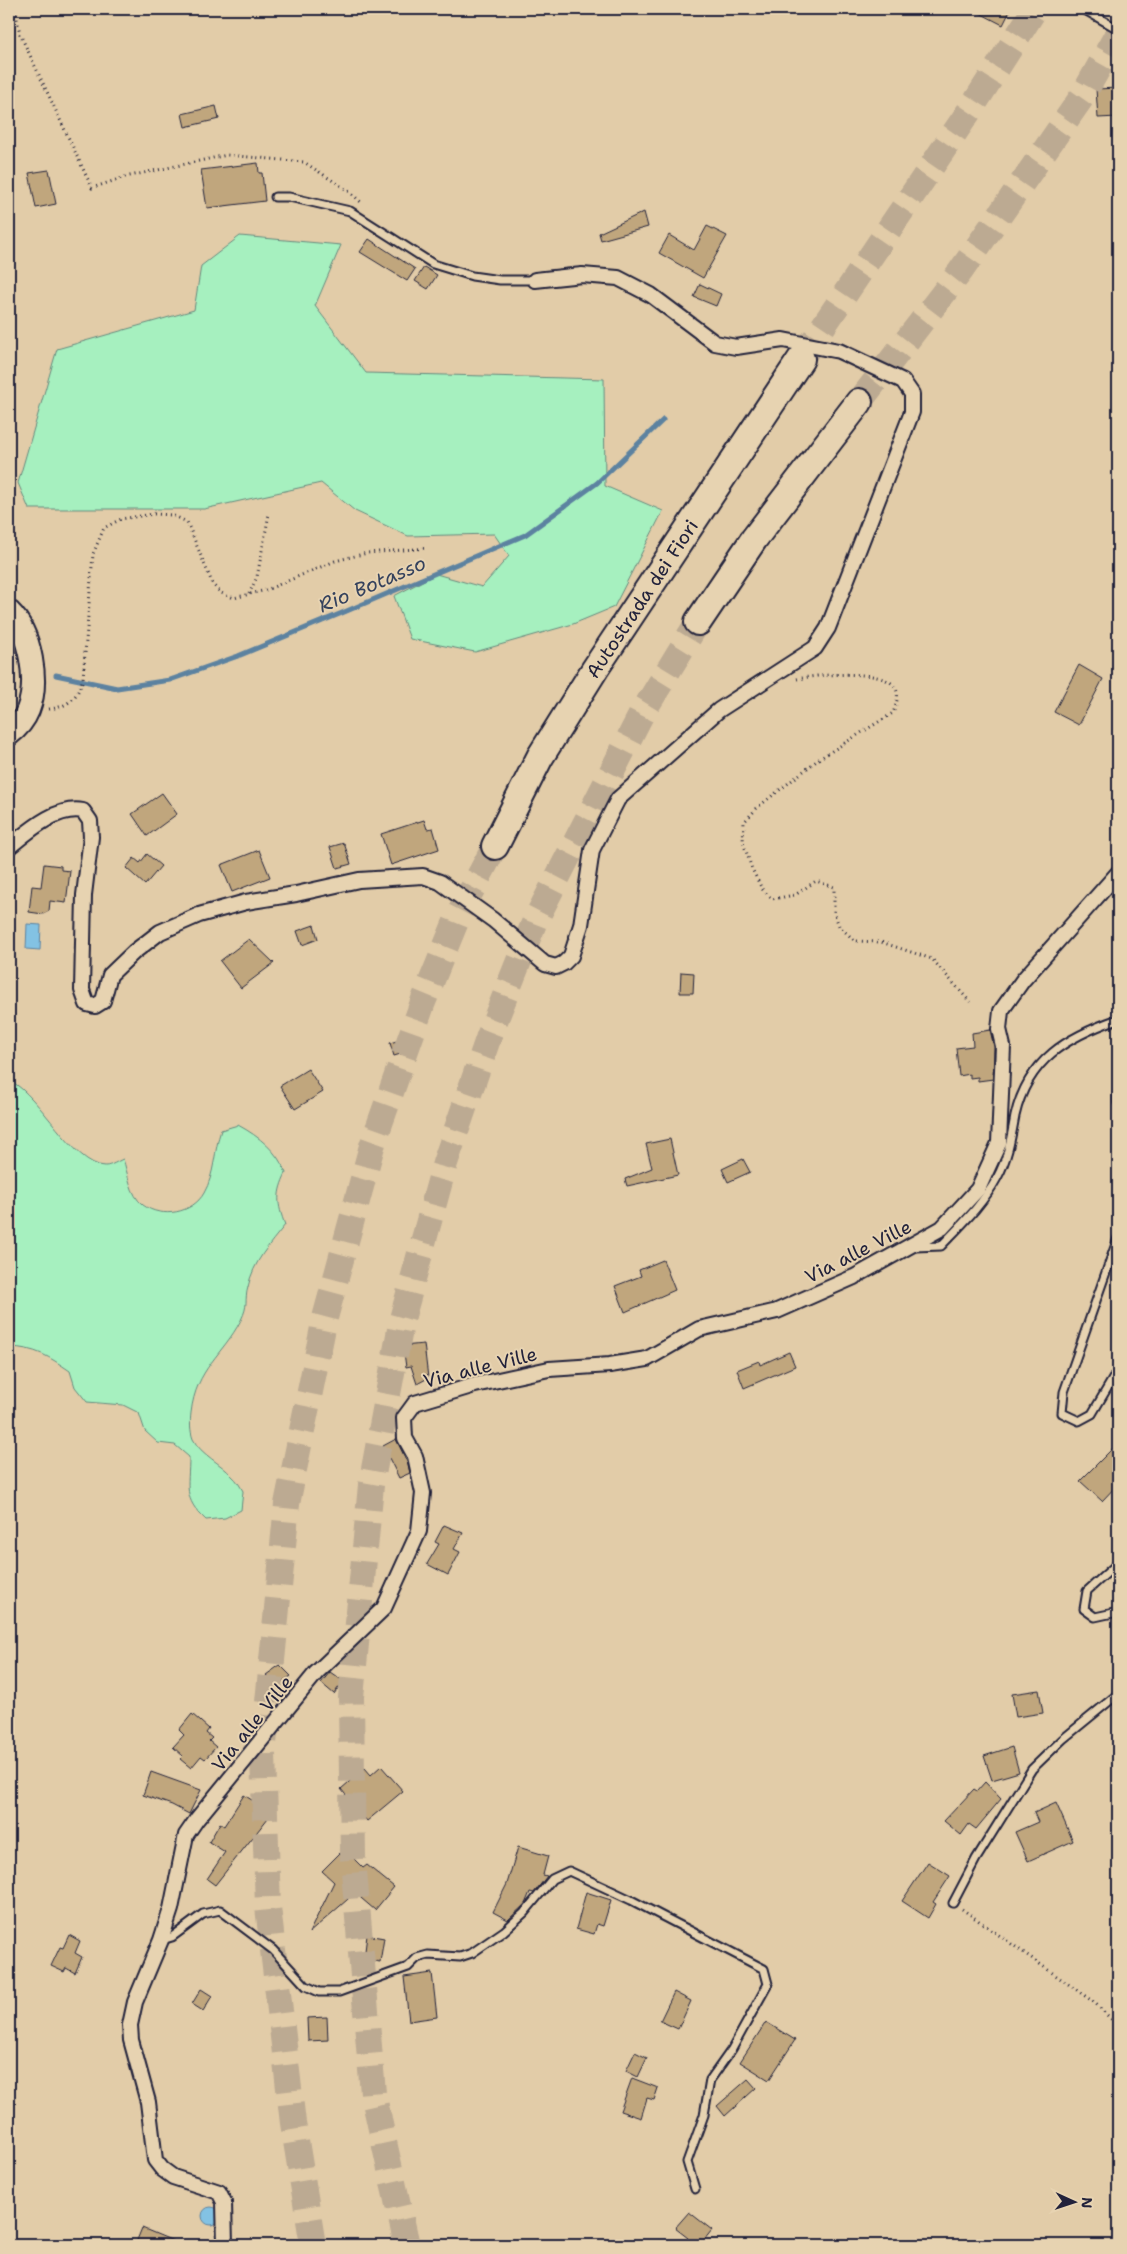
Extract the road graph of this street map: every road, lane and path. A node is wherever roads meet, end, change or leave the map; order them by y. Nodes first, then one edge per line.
1 (15, 9) edge
2 (1083, 9) edge
3 (1118, 29) edge
4 (274, 197) dead end
5 (369, 209) dead end
6 (535, 280) joint
7 (800, 359) tunnel mouth
8 (859, 402) tunnel mouth
9 (269, 514) dead end
10 (427, 548) dead end
11 (248, 595) junction
12 (9, 612) edge
13 (698, 622) tunnel mouth
14 (769, 680) junction
15 (28, 710) junction
16 (9, 734) edge
17 (495, 846) tunnel mouth
18 (9, 847) edge
19 (1118, 874) edge
20 (970, 1002) dead end
21 (1118, 1019) edge
22 (1118, 1094) edge
23 (1118, 1103) edge
24 (1118, 1238) edge
25 (907, 1247) junction
26 (1118, 1370) edge
27 (1118, 1563) edge
28 (1118, 1612) edge
29 (1118, 1694) edge
30 (953, 1903) joint
31 (161, 1940) junction
32 (1118, 2026) edge
33 (696, 2189) dead end
34 (225, 2245) edge

1 - 5 path
2 - 3 lane
4 - 6 lane
6 - 14 street
7 - 17 highway, Autostrada dei Fiori
8 - 13 highway
9 - 11 path
10 - 11 path
11 - 15 path
12 - 15 main road
14 - 18 street
14 - 20 path
15 - 16 main road
19 - 25 street, Via alle Ville
21 - 25 lane
22 - 23 lane
24 - 26 lane
25 - 31 street, Via alle Ville
27 - 28 lane
29 - 30 lane
30 - 32 path
31 - 33 lane
31 - 34 street, Via alle Ville

